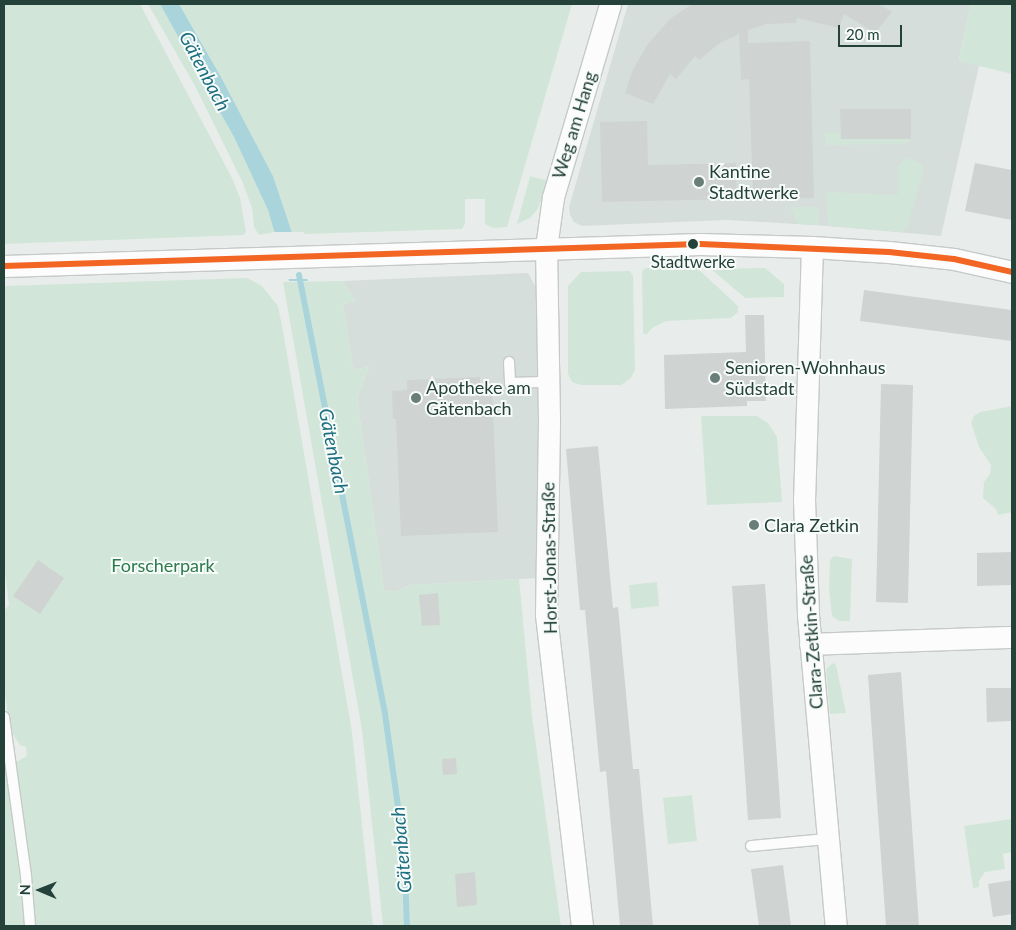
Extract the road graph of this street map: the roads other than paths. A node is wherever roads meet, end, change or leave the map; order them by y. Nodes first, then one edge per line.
1 (610, 4) edge
2 (812, 246) junction
3 (546, 248) junction
4 (4, 266) edge
5 (1012, 272) edge
6 (509, 362) dead end
7 (548, 382) junction
8 (1012, 637) edge
9 (810, 644) junction
10 (4, 717) edge
11 (827, 839) junction
12 (751, 846) dead end
13 (30, 926) edge
14 (582, 926) edge
15 (836, 926) edge

1 - 3 street, Weg am Hang
2 - 3 street
2 - 5 street
2 - 9 street, Clara-Zetkin-Straße
3 - 4 street
3 - 7 street, Horst-Jonas-Straße
6 - 7 lane
7 - 14 street, Horst-Jonas-Straße
8 - 9 street
9 - 11 street, Clara-Zetkin-Straße
10 - 13 lane
11 - 12 lane
11 - 15 street, Clara-Zetkin-Straße

